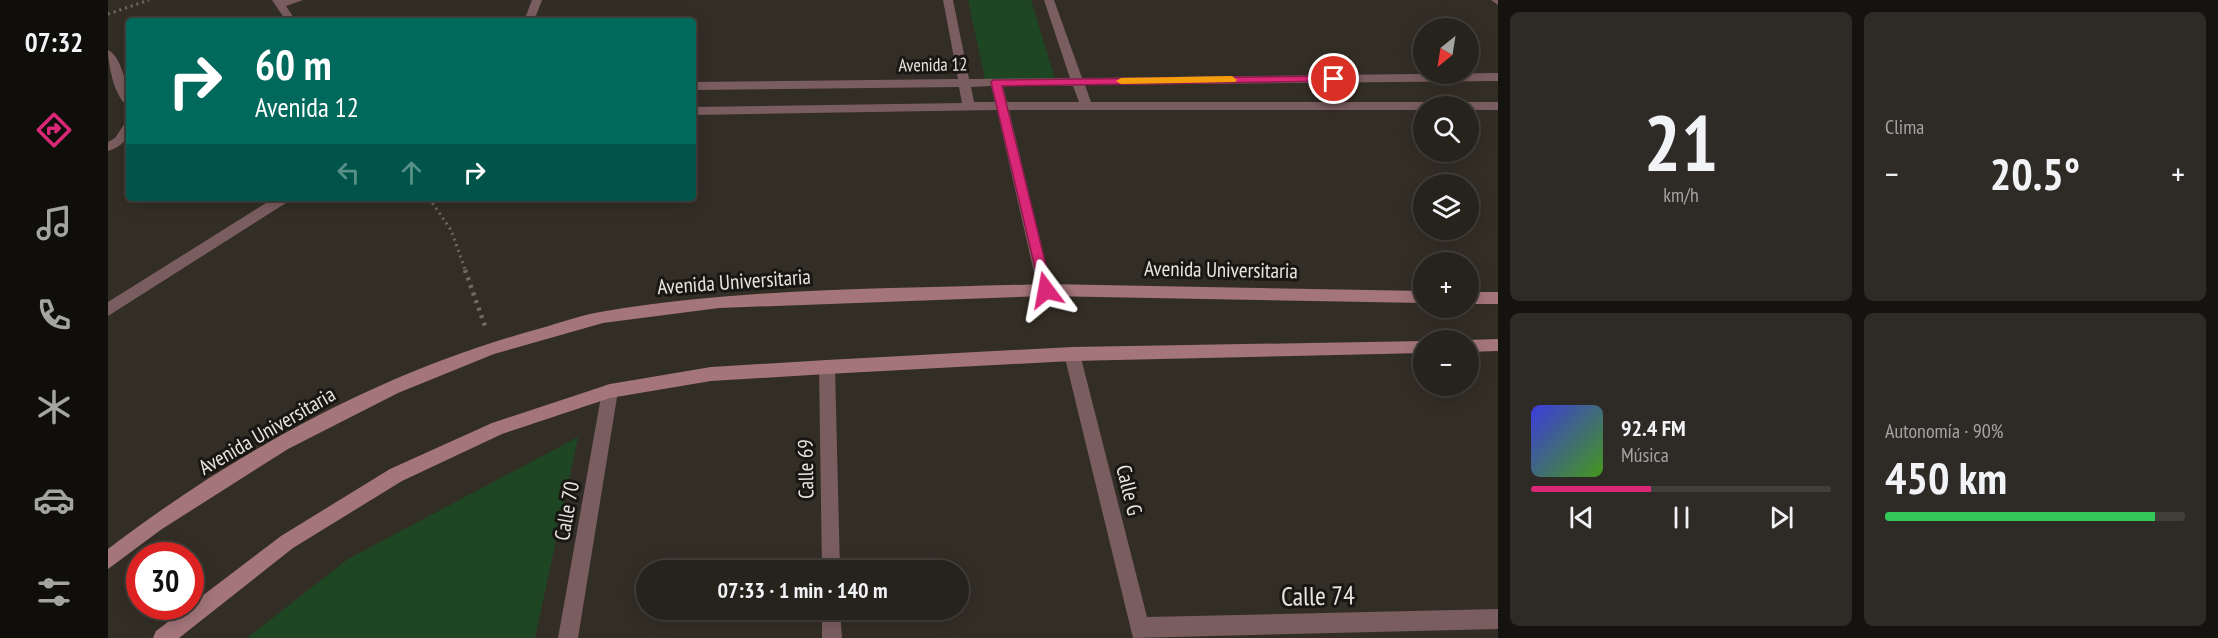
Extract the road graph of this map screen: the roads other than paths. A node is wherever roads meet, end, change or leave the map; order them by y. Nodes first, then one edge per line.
1 (298, 0) edge
2 (537, 0) edge
3 (948, 0) edge
4 (1049, 0) edge
5 (279, 2) edge
6 (289, 18) edge
7 (530, 18) edge
8 (108, 54) edge
9 (1498, 77) edge
10 (1077, 81) junction
11 (996, 82) junction
12 (964, 83) junction
13 (696, 86) edge
14 (126, 95) edge
15 (1002, 106) junction
16 (1086, 106) junction
17 (1498, 106) edge
18 (969, 107) junction
19 (696, 111) edge
20 (126, 130) edge
21 (108, 147) edge
22 (279, 201) edge
23 (1046, 290) junction
24 (1413, 297) edge
25 (1479, 298) edge
26 (1498, 298) edge
27 (108, 310) edge
28 (1498, 345) edge
29 (1413, 346) edge
30 (1479, 346) edge
31 (1071, 354) junction
32 (826, 367) junction
33 (610, 391) junction
34 (108, 560) edge
35 (831, 560) edge
36 (1498, 619) edge
37 (831, 620) edge
38 (1141, 632) edge
39 (163, 638) edge
40 (568, 638) edge
41 (832, 638) edge

1 - 5 street
2 - 7 street
3 - 12 street
4 - 10 street
5 - 6 street
8 - 14 street
9 - 10 street, Avenida 12
10 - 11 street, Avenida 12
10 - 16 street
11 - 12 street, Avenida 12
11 - 15 street
12 - 13 street, Avenida 12
12 - 18 street
15 - 16 street, Avenida 12
15 - 18 street, Avenida 12
15 - 23 street
16 - 17 street, Avenida 12
18 - 19 street, Avenida 12
20 - 21 street
22 - 27 street
23 - 24 street, Avenida Universitaria
23 - 34 street, Avenida Universitaria
25 - 26 street
28 - 30 street
29 - 31 street
31 - 32 street
31 - 38 street, Calle G
32 - 33 street
32 - 35 street, Calle 69
33 - 39 street
33 - 40 street, Calle 70
36 - 38 street, Calle 74
37 - 41 street

